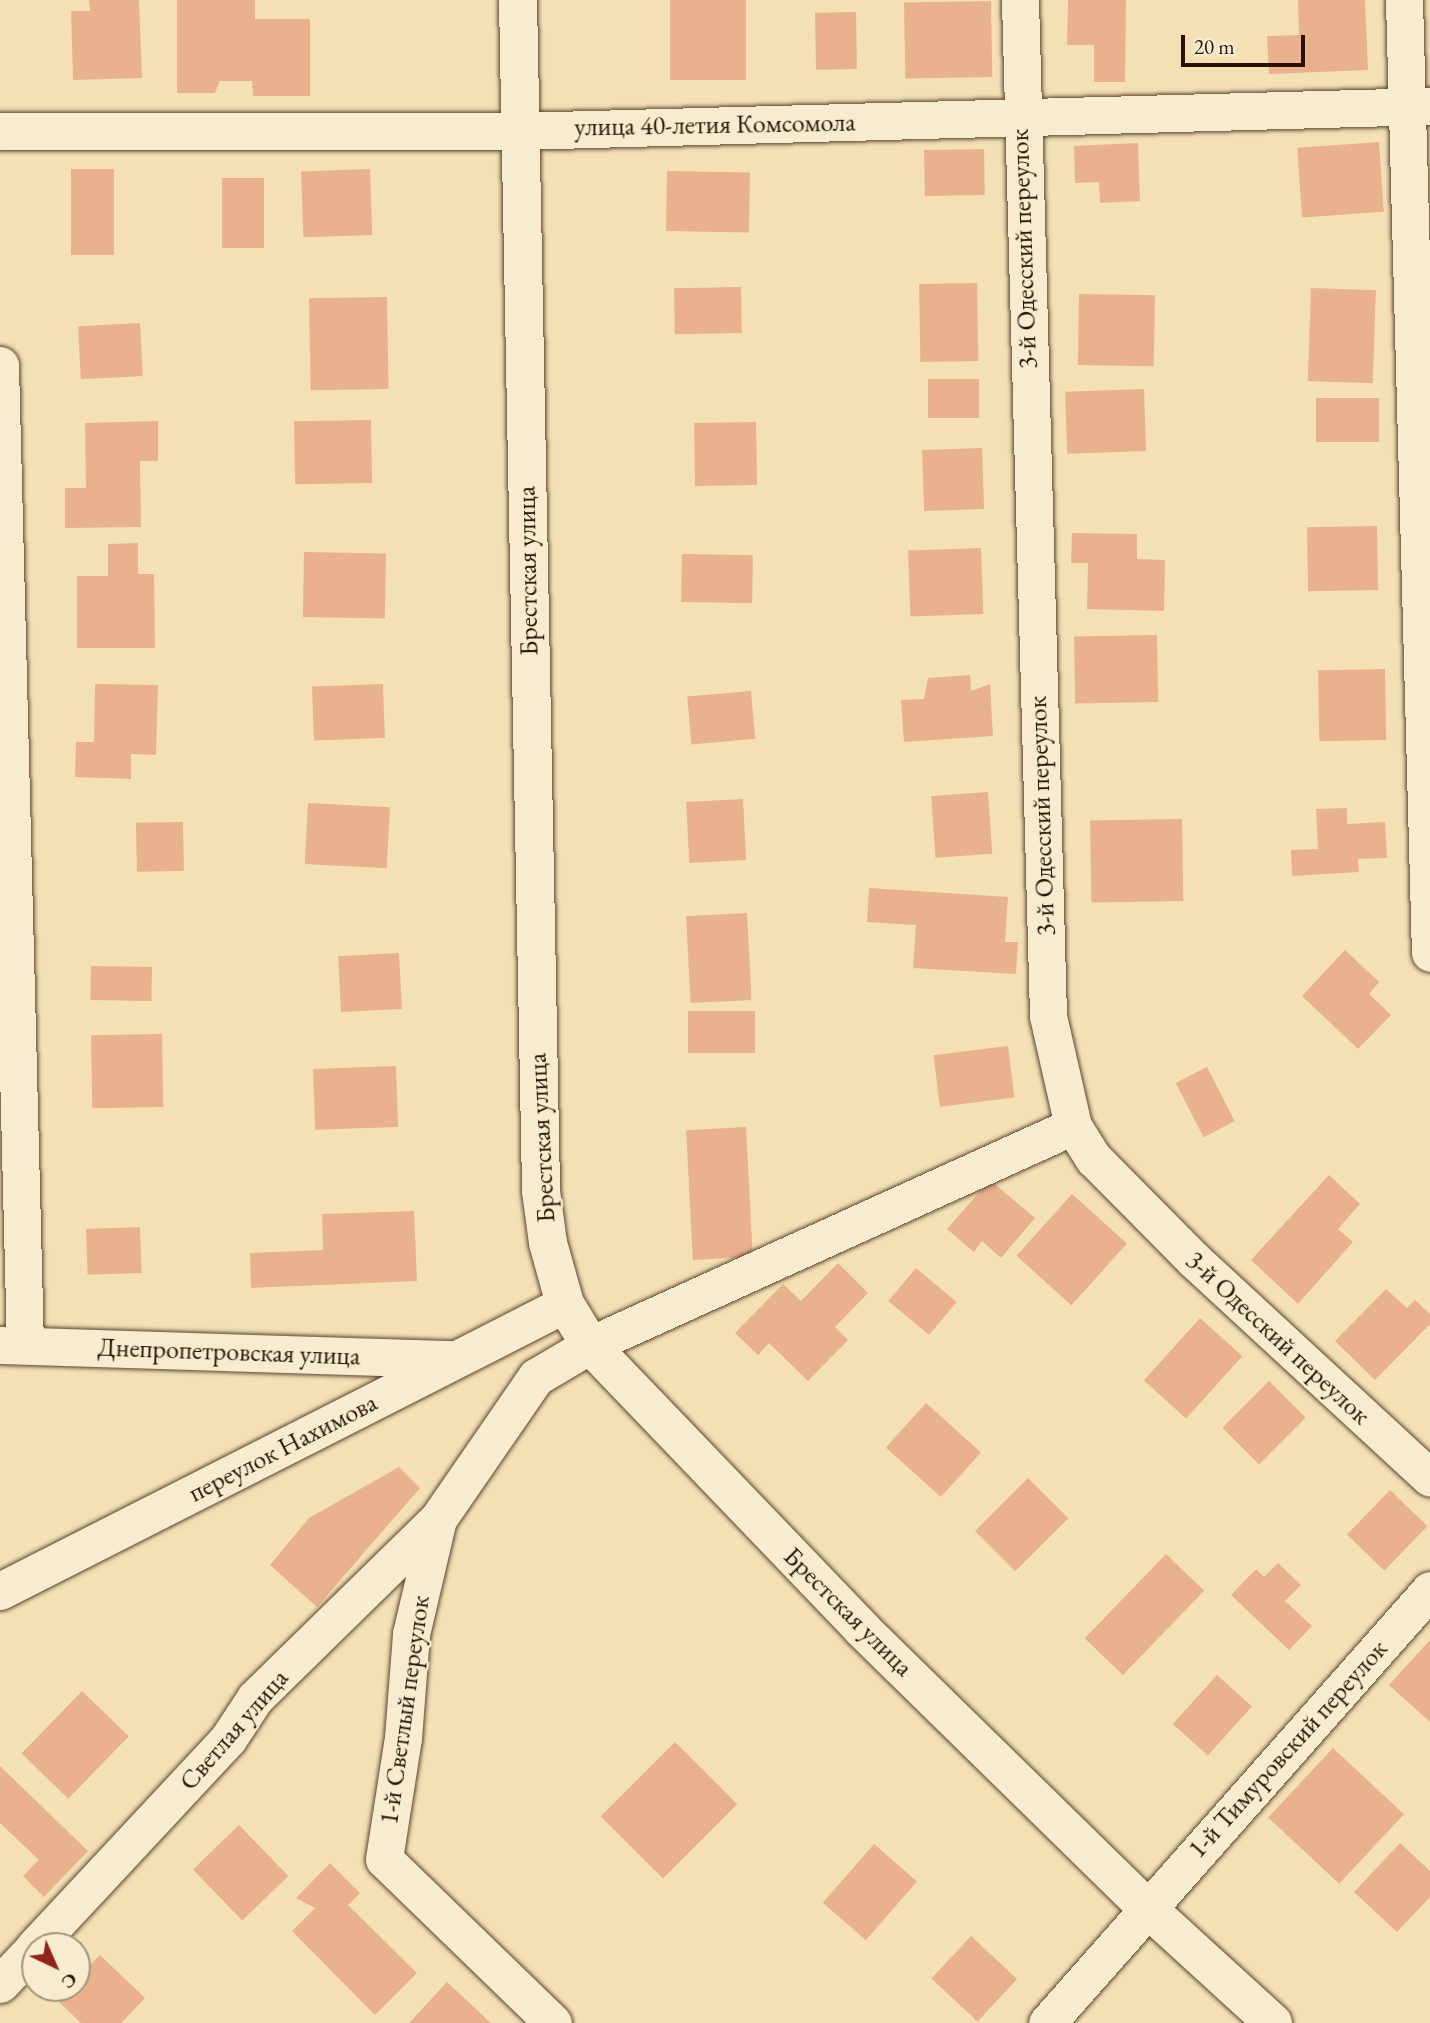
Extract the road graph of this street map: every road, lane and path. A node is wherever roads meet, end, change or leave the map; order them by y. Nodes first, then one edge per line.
1 (518, 0) edge
2 (1020, 0) edge
3 (1404, 0) edge
4 (1418, 107) edge
5 (1020, 120) junction
6 (0, 131) edge
7 (519, 131) junction
8 (0, 365) edge
9 (1430, 953) edge
10 (1073, 1126) junction
11 (565, 1304) junction
12 (12, 1345) edge
13 (590, 1345) junction
14 (458, 1360) junction
15 (1430, 1478) edge
16 (438, 1519) junction
17 (1430, 1590) edge
18 (0, 1591) edge
19 (1146, 1907) junction
20 (48, 1932) edge
21 (21, 1961) edge
22 (0, 1984) edge
23 (553, 2023) edge
24 (1046, 2023) edge
25 (1273, 2023) edge

1 - 7 street, Брестская улица
2 - 5 street, 3-й Одесский переулок
3 - 4 street
4 - 5 street, улица 40-летия Комсомола
4 - 9 street
5 - 7 street, улица 40-летия Комсомола
5 - 10 street, 3-й Одесский переулок
6 - 7 street, улица 40-летия Комсомола
7 - 11 street, Брестская улица
8 - 12 street
10 - 13 street, 1-й Светлый переулок
10 - 15 street, 3-й Одесский переулок
11 - 13 street, Брестская улица
11 - 14 street, переулок Нахимова
12 - 14 street, Днепропетровская улица
13 - 16 street, 1-й Светлый переулок
13 - 19 street, Брестская улица
14 - 18 street, переулок Нахимова
16 - 20 street, Светлая улица
16 - 23 street, 1-й Светлый переулок
17 - 19 street, 1-й Тимуровский переулок
19 - 24 street, 1-й Тимуровский переулок
19 - 25 street, Брестская улица
21 - 22 street, Светлая улица

